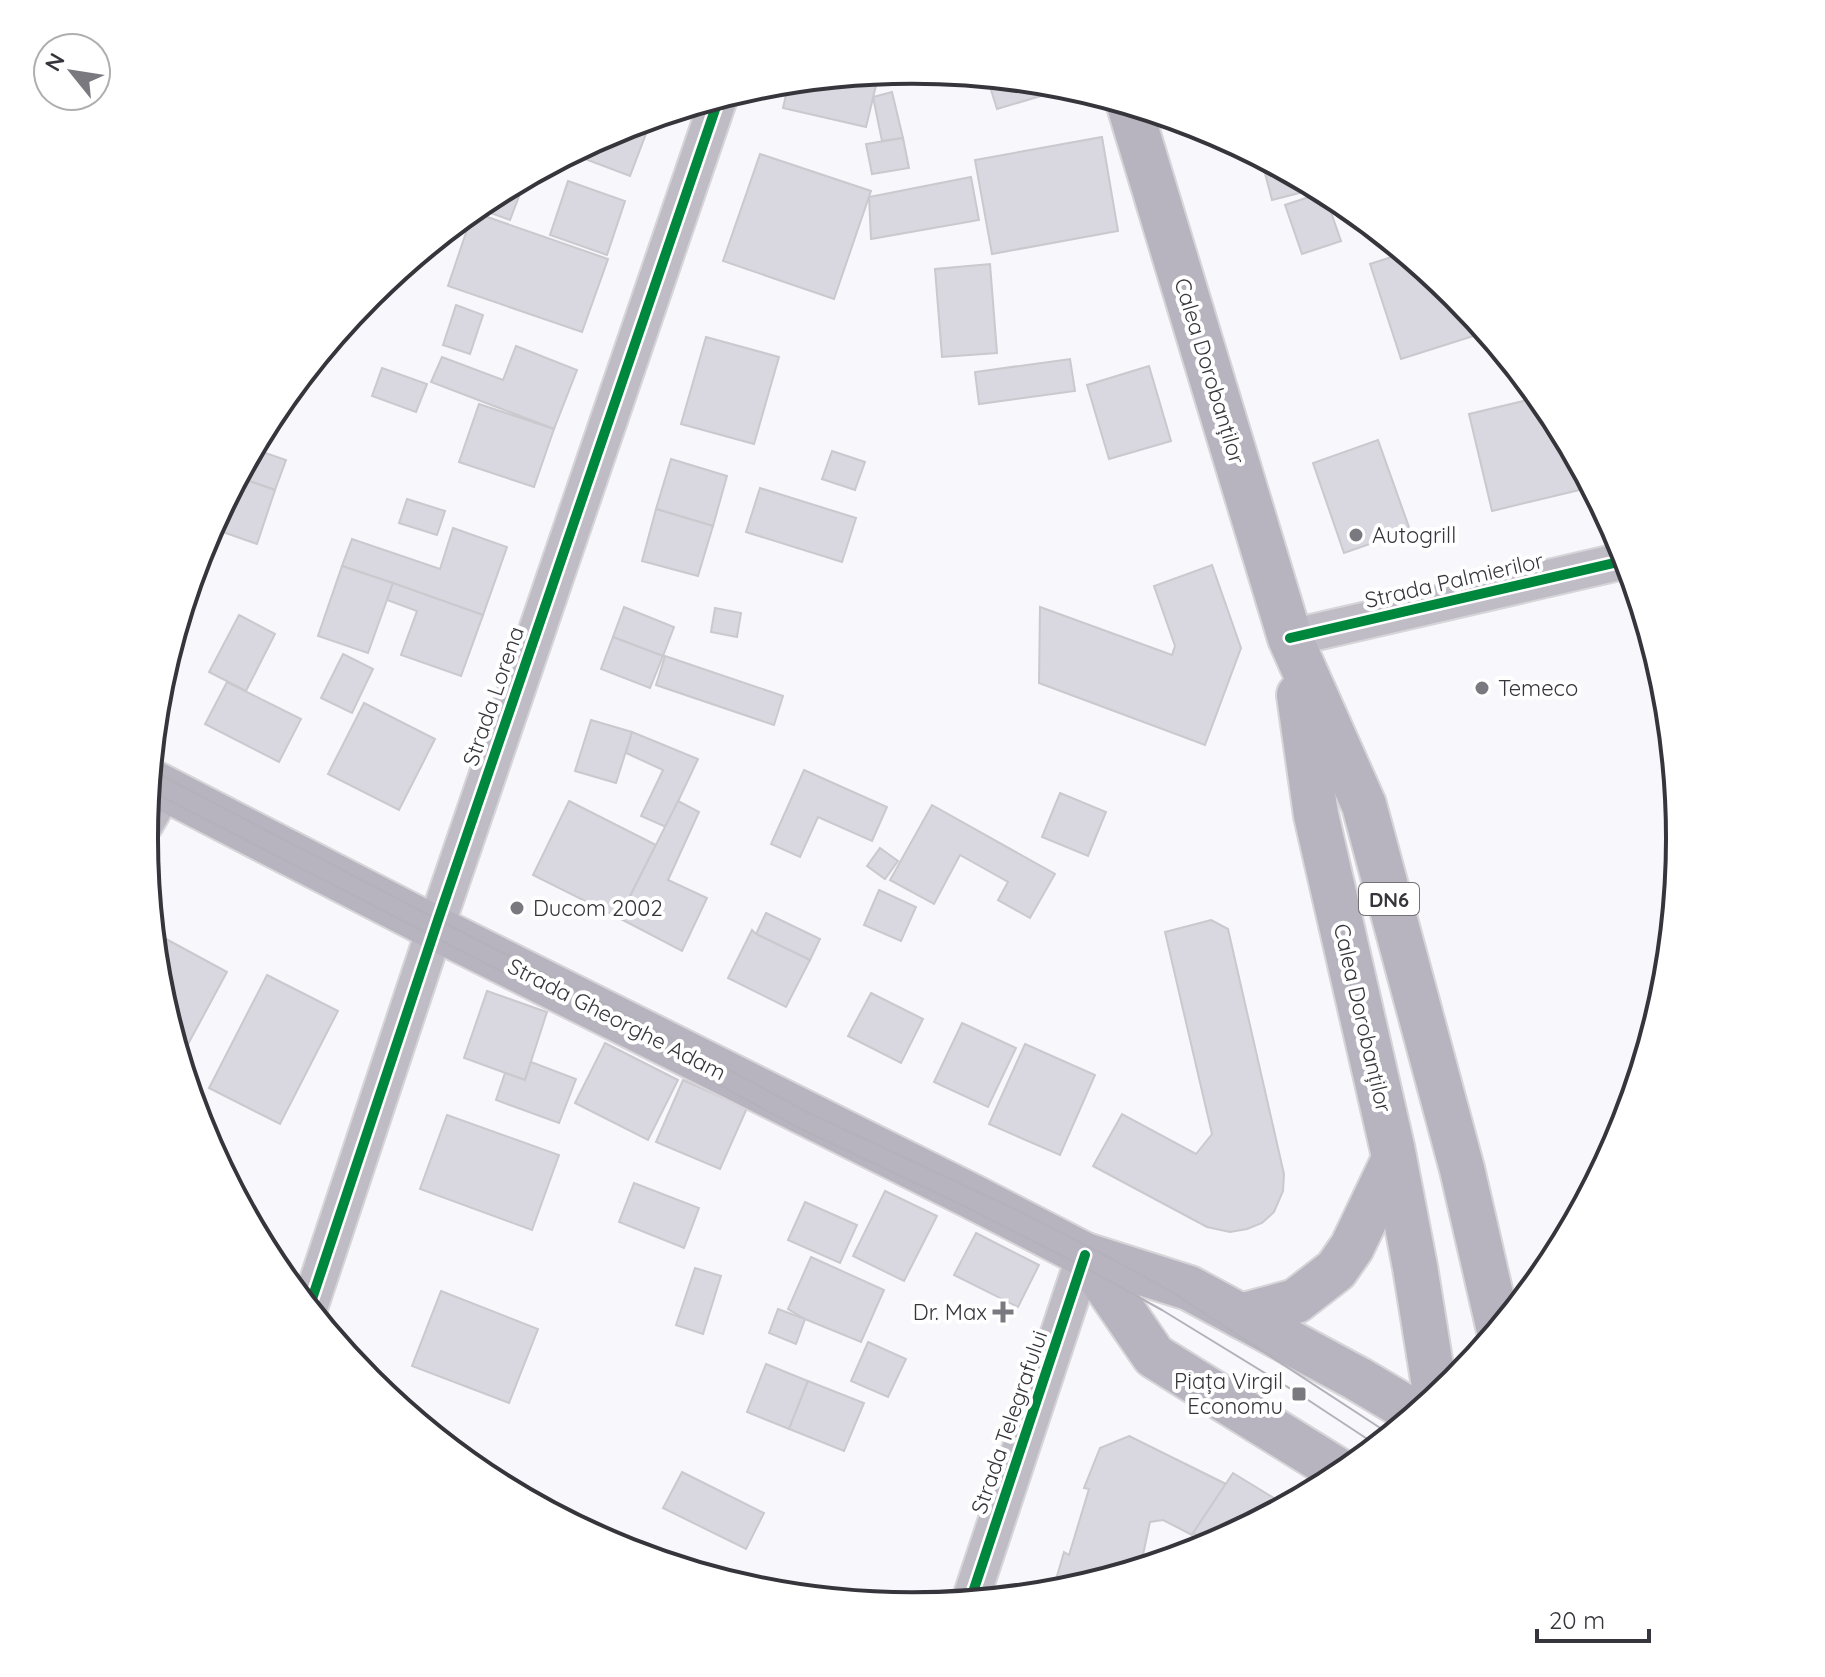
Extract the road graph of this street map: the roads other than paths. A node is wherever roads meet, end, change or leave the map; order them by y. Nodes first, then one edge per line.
1 (715, 111) edge
2 (1133, 117) edge
3 (1615, 563) edge
4 (1290, 638) junction
5 (160, 801) edge
6 (435, 928) junction
7 (1394, 1159) junction
8 (1085, 1255) junction
9 (313, 1296) edge
10 (1241, 1316) junction
11 (1496, 1317) edge
12 (1434, 1384) edge
13 (1407, 1408) edge
14 (1332, 1466) edge
15 (974, 1590) edge

1 - 6 street, Strada Lorena
2 - 4 main road, Calea Dorobanților / DN6
3 - 4 street, Strada Palmierilor
4 - 7 main road, Calea Dorobanților / DN6
4 - 11 main road, Calea Dorobanților / DN6
5 - 6 main road, Strada Gheorghe Adam
6 - 8 main road, Strada Gheorghe Adam
6 - 9 street, Strada Lorena
7 - 10 main road
7 - 12 main road, Calea Dorobanților / DN6
8 - 10 main road, Strada Gheorghe Adam
8 - 14 main road, Strada Gheorghe Adam
8 - 15 street, Strada Telegrafului
10 - 13 main road, Strada Gheorghe Adam

